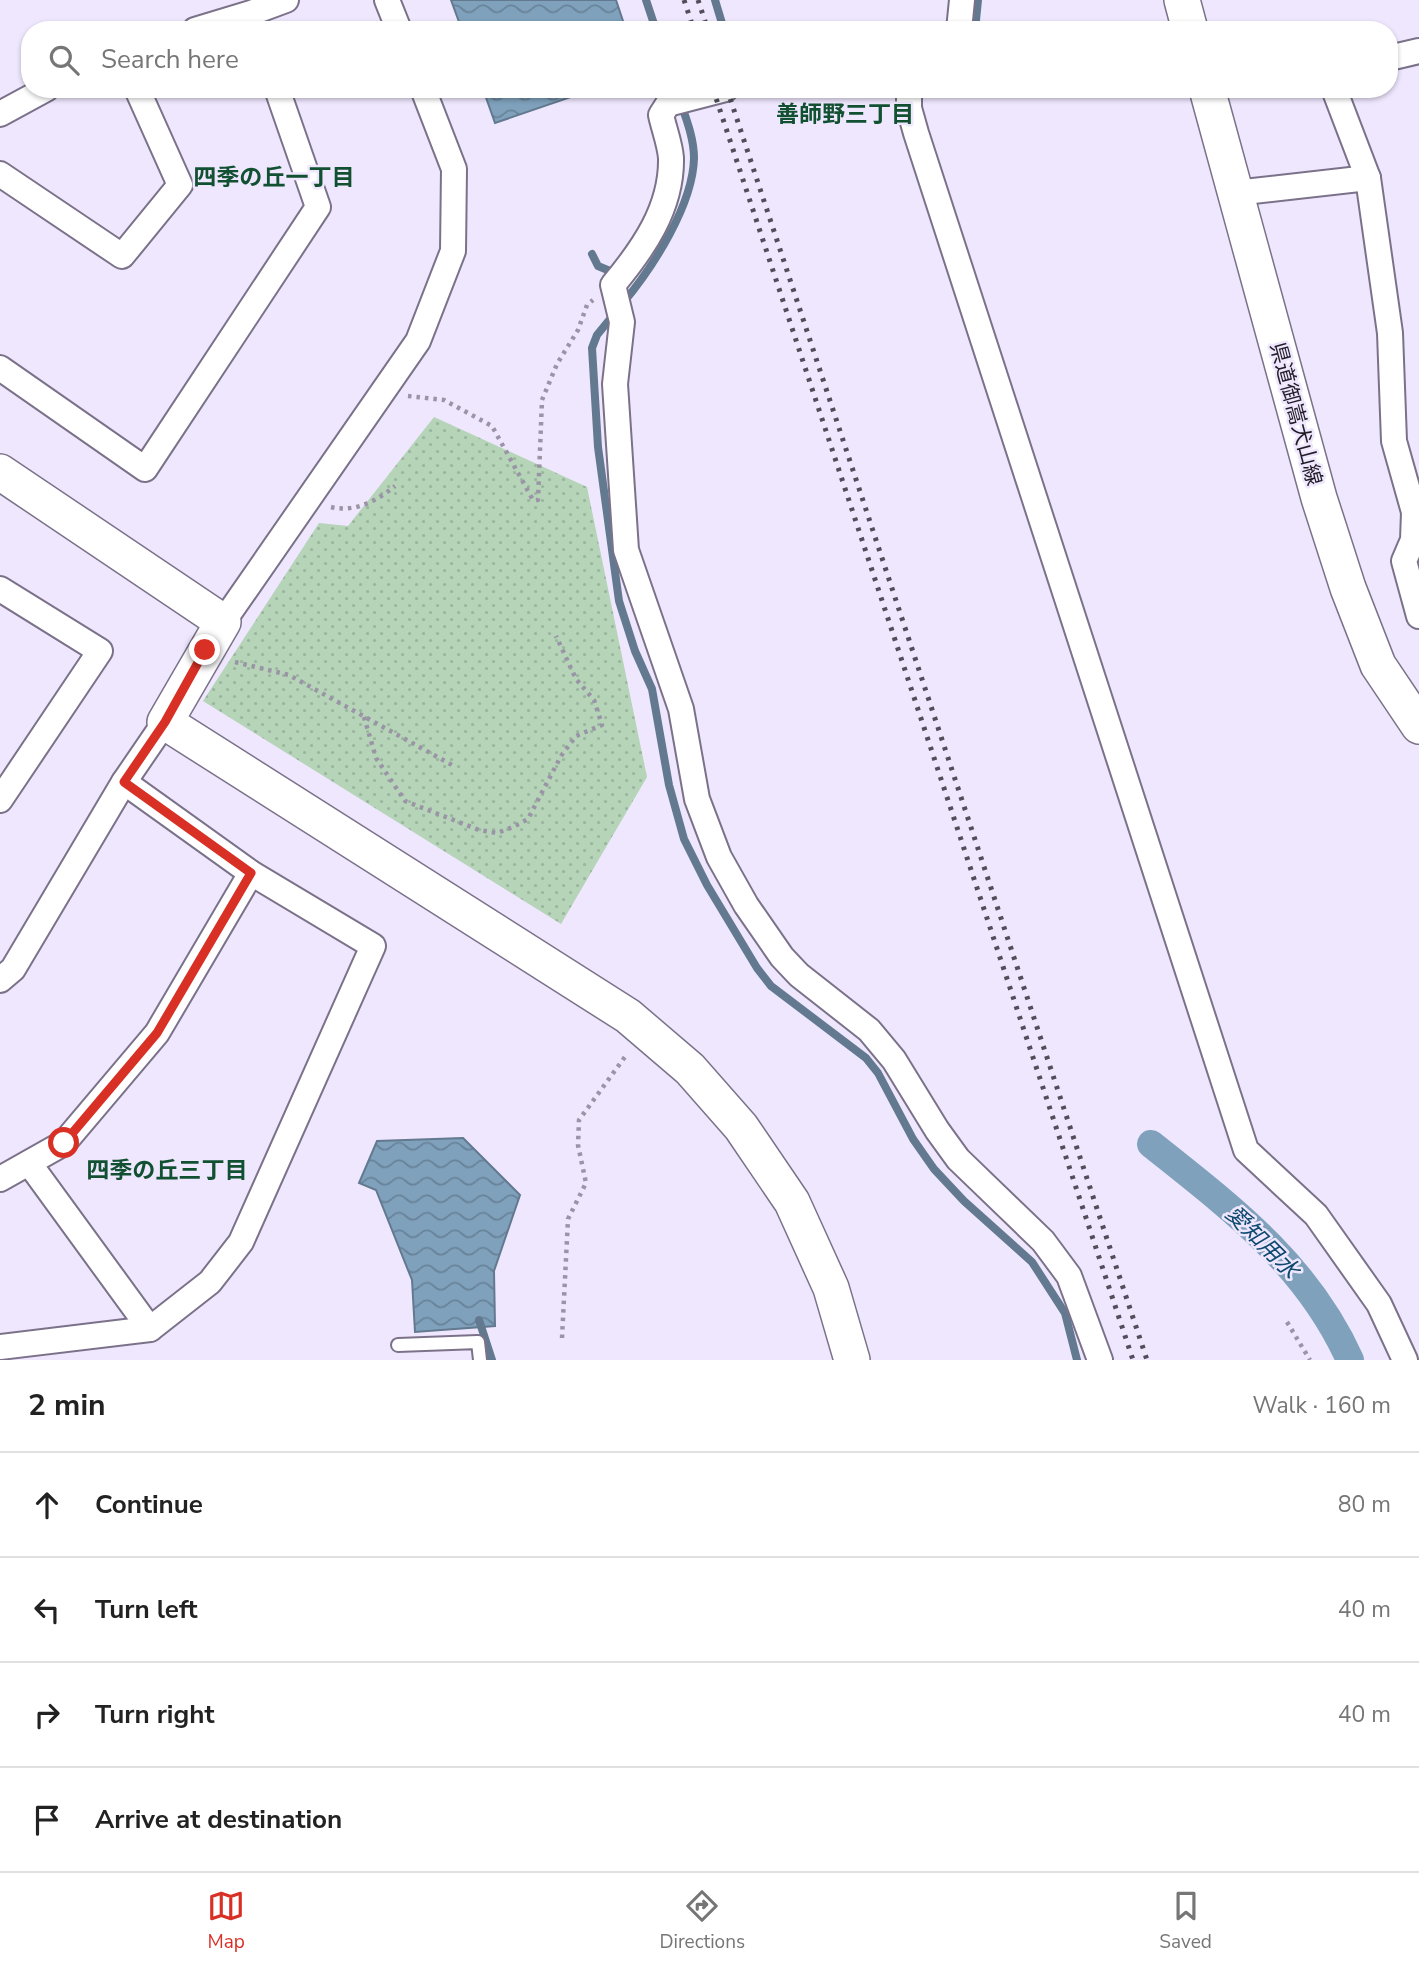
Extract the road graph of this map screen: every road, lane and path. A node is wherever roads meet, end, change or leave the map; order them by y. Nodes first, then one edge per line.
1 (286, 0) edge
2 (387, 0) edge
3 (962, 0) edge
4 (1182, 0) edge
5 (255, 21) edge
6 (395, 21) edge
7 (960, 21) edge
8 (1188, 21) edge
9 (1419, 51) edge
10 (1398, 55) edge
11 (29, 98) edge
12 (141, 98) edge
13 (280, 98) edge
14 (426, 98) edge
15 (698, 98) edge
16 (909, 98) edge
17 (1214, 98) edge
18 (1337, 98) edge
19 (0, 114) edge
20 (0, 174) edge
21 (1368, 178) junction
22 (1236, 193) junction
23 (613, 285) junction
24 (0, 368) edge
25 (383, 392) junction
26 (0, 472) edge
27 (396, 486) dead end
28 (313, 495) junction
29 (1411, 559) edge
30 (0, 589) edge
31 (1419, 616) edge
32 (214, 636) junction
33 (556, 636) dead end
34 (364, 717) junction
35 (1417, 717) edge
36 (165, 722) junction
37 (452, 765) dead end
38 (124, 782) junction
39 (0, 800) edge
40 (251, 873) junction
41 (0, 980) edge
42 (645, 1031) junction
43 (29, 1163) junction
44 (0, 1179) edge
45 (1287, 1322) dead end
46 (150, 1329) junction
47 (562, 1338) dead end
48 (398, 1345) dead end
49 (0, 1347) edge
50 (480, 1360) edge
51 (852, 1360) edge
52 (1100, 1360) edge
53 (1310, 1360) edge
54 (1405, 1360) edge

1 - 5 street
2 - 6 street
3 - 7 street
4 - 8 street
9 - 10 street
11 - 19 street
12 - 20 street
13 - 24 street
14 - 25 street
15 - 23 street
16 - 54 street
17 - 22 street, 県道御嵩犬山線
18 - 21 street
21 - 22 street
21 - 29 street
22 - 35 street, 県道御嵩犬山線
23 - 25 path
23 - 52 street
25 - 28 street
26 - 32 street
27 - 28 path
28 - 32 street
29 - 31 street
30 - 39 street
32 - 34 path
32 - 36 street
33 - 34 path
34 - 37 path
36 - 38 street
36 - 42 street
38 - 40 street
38 - 41 street
40 - 43 street
40 - 46 street
42 - 47 path
42 - 51 street
43 - 44 street
43 - 46 street
45 - 53 path
46 - 49 street
48 - 50 lane

